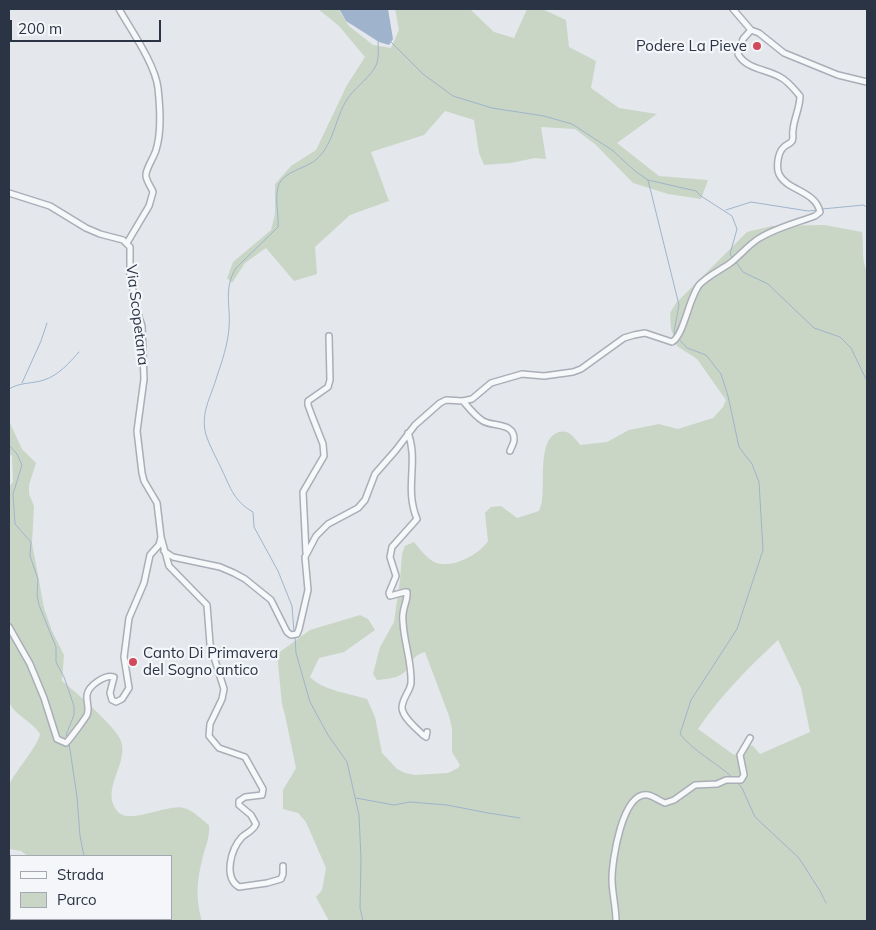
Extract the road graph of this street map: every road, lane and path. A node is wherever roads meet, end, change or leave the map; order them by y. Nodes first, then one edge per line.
1 (119, 9) edge
2 (733, 9) edge
3 (751, 30) junction
4 (867, 82) edge
5 (9, 193) edge
6 (127, 243) junction
7 (329, 336) dead end
8 (463, 401) junction
9 (408, 433) junction
10 (510, 451) dead end
11 (161, 537) junction
12 (164, 551) junction
13 (306, 553) junction
14 (9, 627) edge
15 (428, 732) dead end
16 (750, 738) dead end
17 (283, 866) dead end
18 (616, 921) edge

1 - 6 street
2 - 3 street
3 - 4 street
3 - 8 street
5 - 6 street, Via Scopetana
6 - 11 street, Via Scopetana
7 - 13 street
8 - 9 street
8 - 10 street
9 - 13 street
9 - 15 street
11 - 12 street, Via Scopetana
11 - 14 street
12 - 13 street
12 - 17 street, Via Scopetana
16 - 18 street

